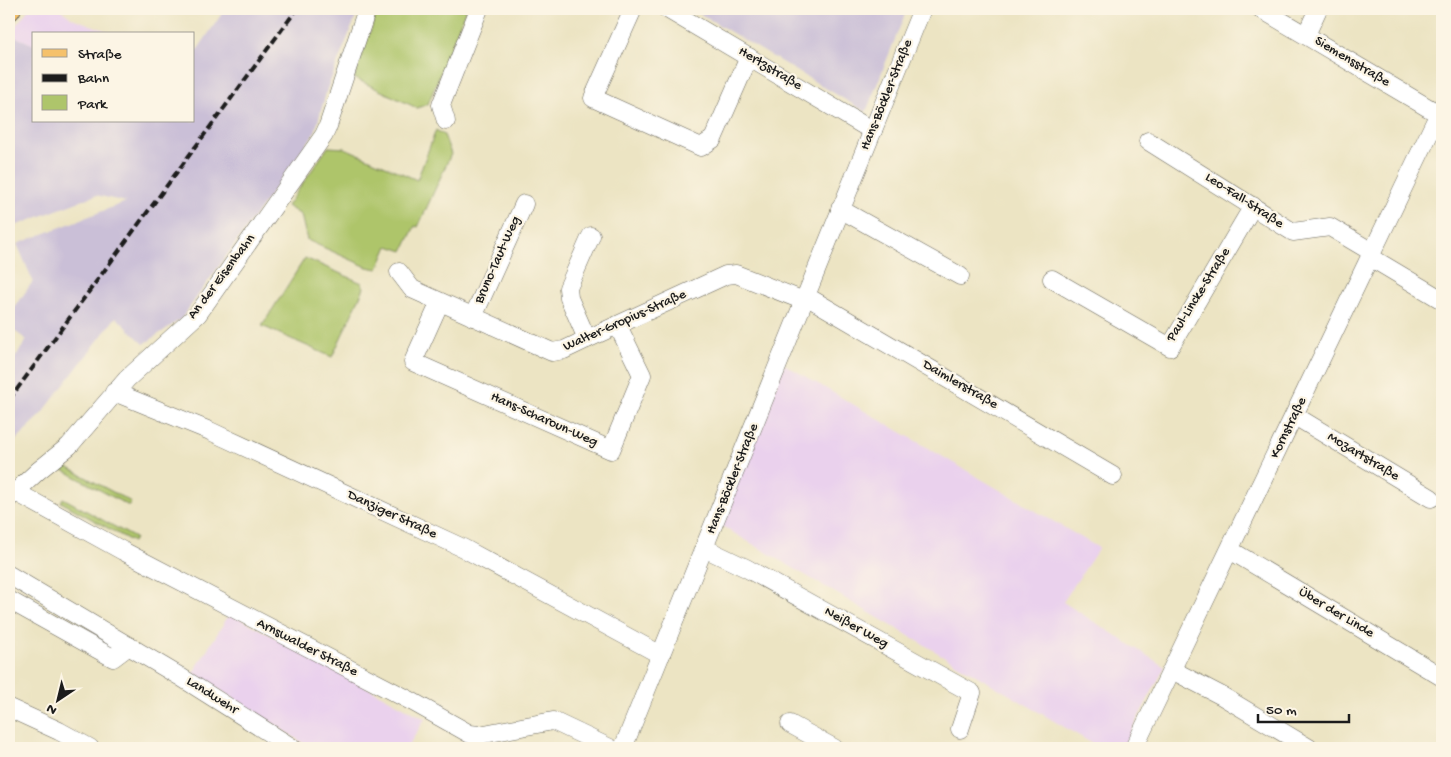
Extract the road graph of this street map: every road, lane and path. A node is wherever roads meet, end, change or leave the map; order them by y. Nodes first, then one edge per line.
1 (367, 9) edge
2 (479, 9) edge
3 (633, 9) edge
4 (667, 9) edge
5 (922, 9) edge
6 (1261, 9) edge
7 (1318, 9) edge
8 (1306, 35) junction
9 (750, 57) junction
10 (1441, 112) edge
11 (446, 121) dead end
12 (873, 131) junction
13 (1148, 141) dead end
14 (524, 204) dead end
15 (1253, 206) junction
16 (840, 209) junction
17 (591, 236) dead end
18 (1371, 254) junction
19 (399, 272) dead end
20 (960, 276) dead end
21 (1052, 279) dead end
22 (805, 298) junction
23 (1442, 300) edge
24 (440, 302) junction
25 (473, 317) junction
26 (618, 326) junction
27 (587, 340) junction
28 (114, 392) junction
29 (1294, 416) junction
30 (1113, 476) dead end
31 (11, 495) edge
32 (1431, 498) dead end
33 (704, 548) junction
34 (1230, 550) junction
35 (9, 575) edge
36 (9, 600) edge
37 (129, 646) junction
38 (661, 655) junction
39 (1172, 670) junction
40 (1442, 677) edge
41 (9, 708) edge
42 (790, 724) dead end
43 (960, 729) dead end
44 (90, 748) edge
45 (293, 748) edge
46 (610, 748) edge
47 (624, 748) edge
48 (834, 748) edge
49 (1134, 748) edge
50 (1310, 748) edge

1 - 28 street, An der Eisenbahn
2 - 11 street
3 - 9 street
4 - 9 street, Hertzstraße
5 - 12 street, Hans-Böckler-Straße
6 - 8 street, Siemensstraße
7 - 8 street
8 - 10 street, Siemensstraße
9 - 12 street, Hertzstraße
10 - 18 street, Kornstraße
12 - 16 street, Hans-Böckler-Straße
13 - 15 street, Leo-Fall-Straße
14 - 25 street, Bruno-Taut-Weg
15 - 18 street, Leo-Fall-Straße
15 - 21 street, Paul-Lincke-Straße
16 - 20 street
16 - 22 street, Hans-Böckler-Straße
17 - 27 street
18 - 23 street, Leo-Fall-Straße
18 - 29 street, Kornstraße
19 - 24 street, Walter-Gropius-Straße
22 - 26 street, Walter-Gropius-Straße
22 - 30 street, Daimlerstraße
22 - 33 street, Hans-Böckler-Straße
24 - 25 street, Walter-Gropius-Straße
24 - 26 street, Hans-Scharoun-Weg
25 - 27 street, Walter-Gropius-Straße
26 - 27 street, Walter-Gropius-Straße
28 - 31 street, An der Eisenbahn
28 - 38 street, Danziger Straße
29 - 32 street, Mozartstraße
29 - 34 street, Kornstraße
31 - 46 street, Arnswalder Straße
33 - 38 street, Hans-Böckler-Straße
33 - 43 street, Neißer Weg
34 - 39 street, Kornstraße
34 - 40 street, Über der Linde
35 - 37 street, Landwehr
36 - 37 street
37 - 45 street, Landwehr
38 - 47 street, Hans-Böckler-Straße
39 - 49 street, Kornstraße
39 - 50 street
41 - 44 street
42 - 48 street

